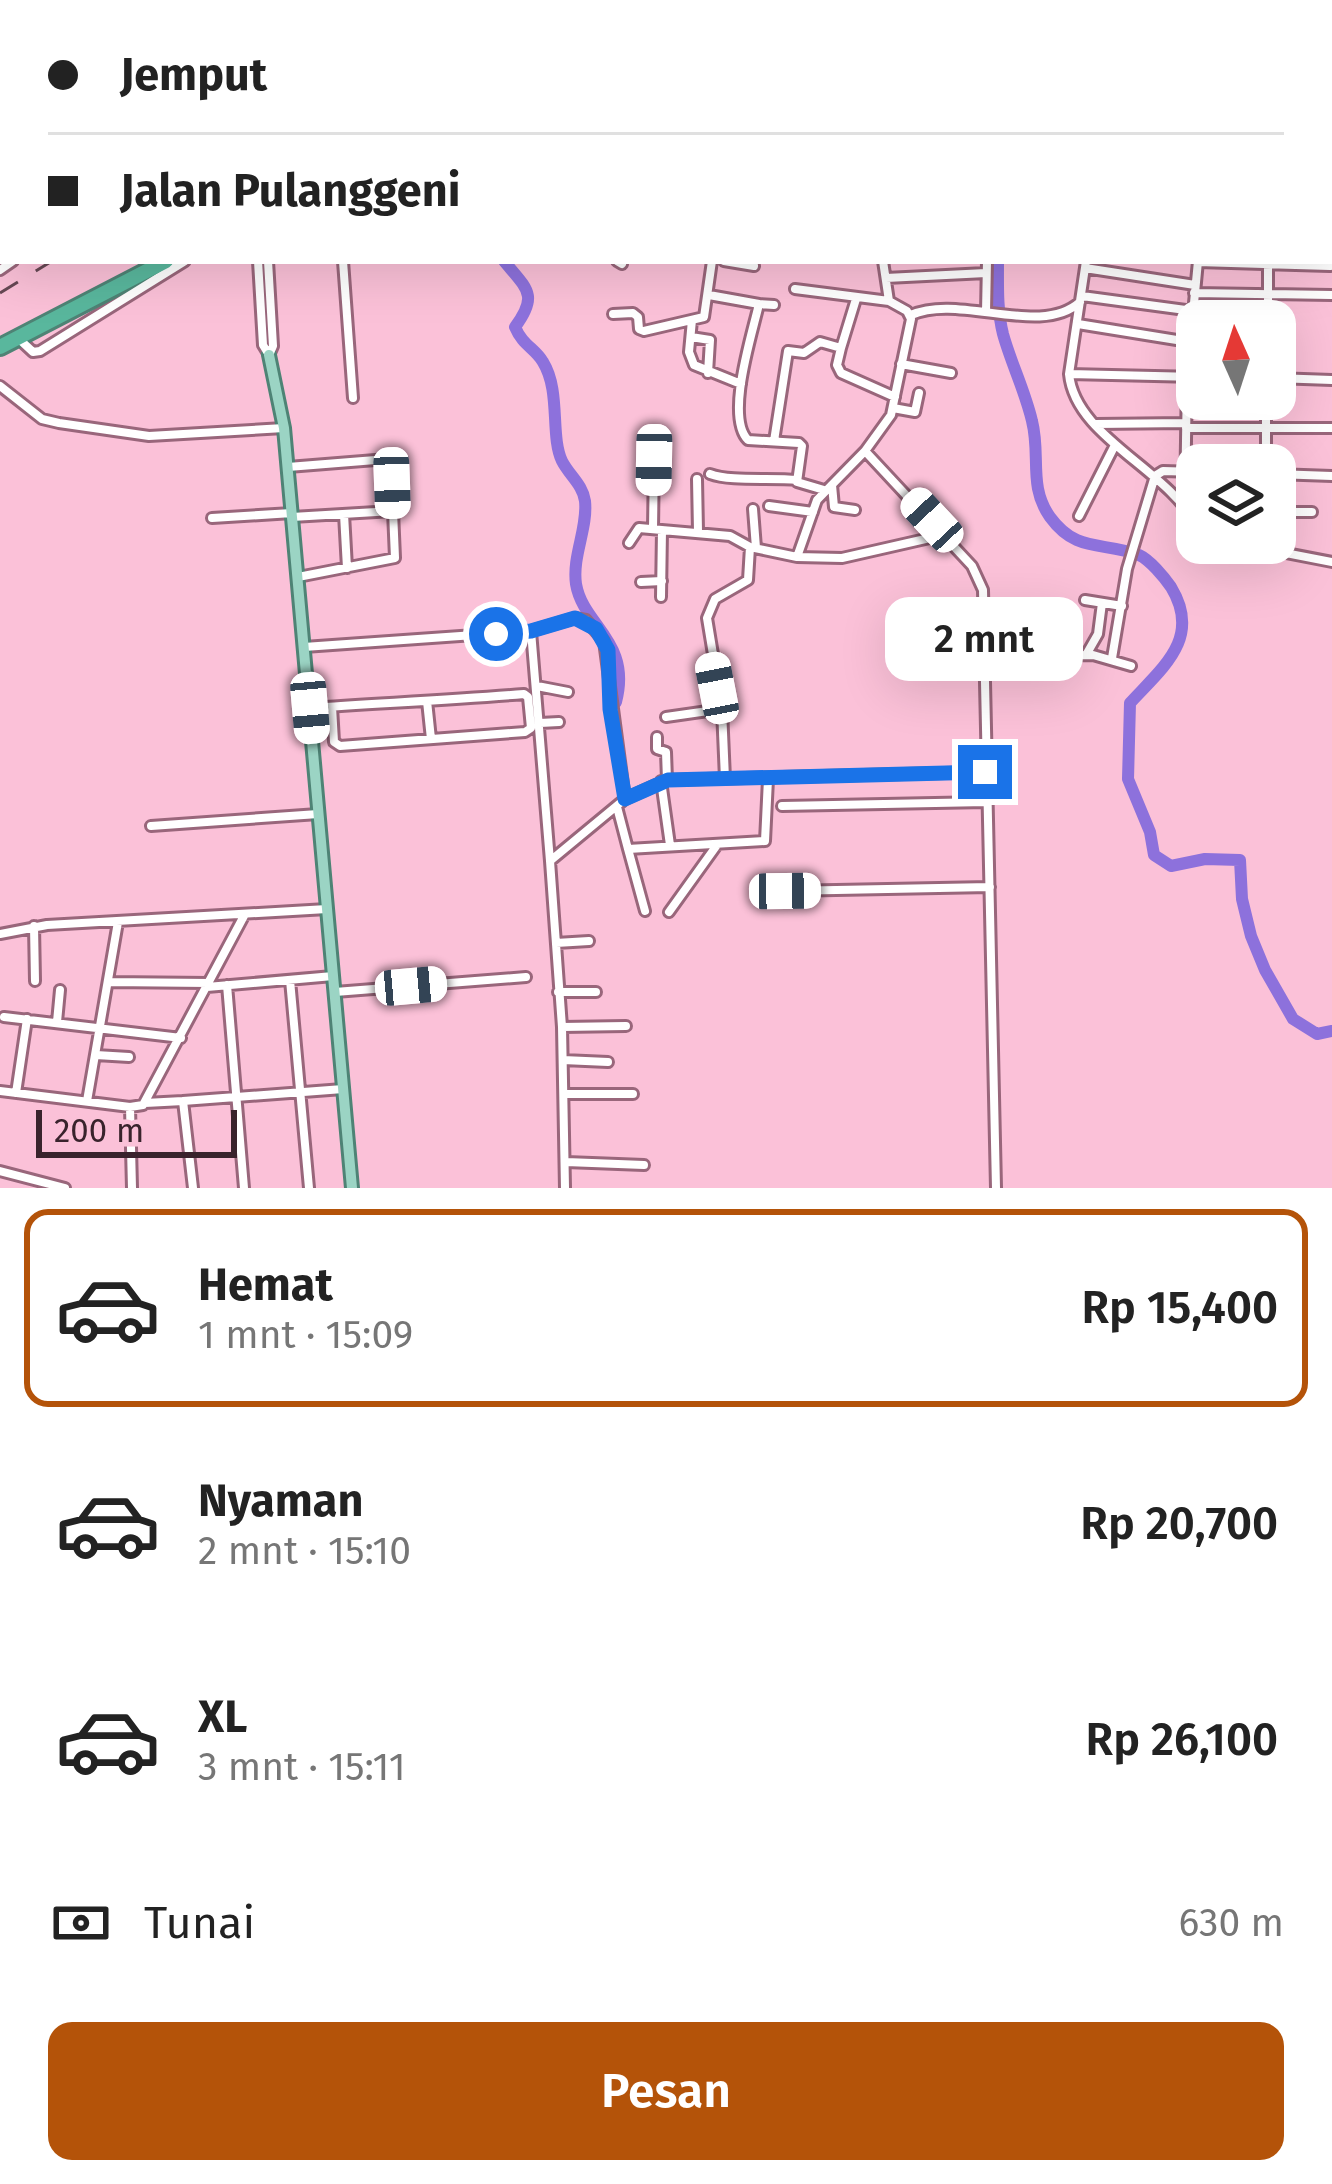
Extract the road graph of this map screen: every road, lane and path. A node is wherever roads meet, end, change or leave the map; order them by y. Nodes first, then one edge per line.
1 (160, 264) edge
2 (180, 264) edge
3 (263, 264) edge
4 (343, 264) edge
5 (712, 264) edge
6 (742, 264) edge
7 (884, 264) edge
8 (987, 264) edge
9 (1198, 264) edge
10 (1268, 264) edge
11 (1289, 264) edge
12 (1085, 265) edge
13 (754, 266) dead end
14 (1330, 266) edge
15 (986, 273) junction
16 (886, 278) junction
17 (1195, 289) junction
18 (802, 290) dead end
19 (709, 295) junction
20 (1332, 295) edge
21 (1268, 296) junction
22 (1082, 298) junction
23 (856, 299) junction
24 (1194, 300) edge
25 (1268, 300) edge
26 (889, 301) junction
27 (759, 304) junction
28 (774, 305) dead end
29 (1176, 309) edge
30 (990, 313) junction
31 (613, 314) dead end
32 (911, 315) junction
33 (1055, 315) junction
34 (692, 320) junction
35 (1078, 324) junction
36 (691, 337) junction
37 (17, 338) junction
38 (1176, 340) edge
39 (1074, 344) junction
40 (0, 347) edge
41 (841, 348) junction
42 (269, 355) joint
43 (901, 364) junction
44 (708, 373) junction
45 (951, 373) dead end
46 (1069, 374) junction
47 (1176, 377) edge
48 (1296, 379) edge
49 (1332, 380) edge
50 (741, 384) junction
51 (0, 386) edge
52 (919, 393) dead end
53 (895, 397) junction
54 (352, 398) dead end
55 (892, 408) junction
56 (1187, 420) edge
57 (1266, 420) edge
58 (1095, 424) junction
59 (1186, 426) junction
60 (1266, 427) junction
61 (284, 428) junction
62 (1332, 428) edge
63 (774, 441) junction
64 (1186, 444) edge
65 (1266, 444) edge
66 (1115, 445) junction
67 (865, 451) junction
68 (654, 460) dead end
69 (288, 467) junction
70 (1176, 472) edge
71 (710, 474) dead end
72 (1296, 475) edge
73 (1155, 476) junction
74 (1332, 476) edge
75 (697, 479) dead end
76 (797, 480) junction
77 (828, 488) junction
78 (1176, 495) edge
79 (769, 506) dead end
80 (753, 509) dead end
81 (855, 510) dead end
82 (393, 511) junction
83 (813, 512) junction
84 (1296, 512) edge
85 (1312, 512) dead end
86 (344, 514) junction
87 (292, 515) junction
88 (1079, 516) dead end
89 (212, 518) dead end
90 (658, 530) junction
91 (698, 531) junction
92 (944, 535) junction
93 (629, 544) dead end
94 (753, 547) junction
95 (1296, 555) edge
96 (797, 557) junction
97 (1332, 562) edge
98 (347, 568) junction
99 (298, 577) junction
100 (662, 581) junction
101 (641, 582) dead end
102 (661, 597) dead end
103 (1085, 600) dead end
104 (1102, 603) junction
105 (1121, 606) junction
106 (531, 631) junction
107 (304, 647) junction
108 (1086, 655) junction
109 (982, 657) junction
110 (1112, 658) junction
111 (1131, 666) dead end
112 (537, 686) junction
113 (568, 692) dead end
114 (428, 701) junction
115 (332, 707) junction
116 (310, 708) junction
117 (722, 709) junction
118 (666, 717) dead end
119 (559, 722) dead end
120 (540, 723) junction
121 (657, 737) dead end
122 (431, 739) junction
123 (985, 772) junction
124 (725, 779) junction
125 (768, 779) junction
126 (664, 781) junction
127 (986, 802) junction
128 (620, 804) junction
129 (782, 806) dead end
130 (319, 814) junction
131 (151, 826) dead end
132 (718, 844) junction
133 (670, 845) junction
134 (631, 848) junction
135 (550, 861) junction
136 (990, 887) junction
137 (785, 891) dead end
138 (326, 908) junction
139 (645, 911) dead end
140 (669, 912) dead end
141 (245, 914) junction
142 (118, 922) junction
143 (34, 926) junction
144 (0, 934) edge
145 (590, 941) dead end
146 (556, 943) junction
147 (333, 976) junction
148 (526, 976) dead end
149 (290, 980) junction
150 (35, 981) dead end
151 (108, 982) junction
152 (208, 985) junction
153 (226, 985) junction
154 (60, 990) dead end
155 (334, 992) junction
156 (558, 992) junction
157 (596, 992) dead end
158 (4, 1017) dead end
159 (27, 1019) junction
160 (57, 1022) junction
161 (626, 1026) dead end
162 (562, 1027) junction
163 (101, 1028) junction
164 (181, 1038) junction
165 (96, 1055) junction
166 (129, 1057) dead end
167 (563, 1060) junction
168 (608, 1062) dead end
169 (344, 1090) junction
170 (0, 1091) edge
171 (300, 1092) junction
172 (16, 1093) junction
173 (564, 1094) junction
174 (634, 1094) dead end
175 (236, 1098) junction
176 (88, 1101) junction
177 (183, 1101) junction
178 (145, 1103) junction
179 (130, 1107) junction
180 (566, 1162) junction
181 (644, 1165) dead end
182 (0, 1171) edge
183 (65, 1188) edge
184 (132, 1188) edge
185 (193, 1188) edge
186 (244, 1188) edge
187 (309, 1188) edge
188 (352, 1188) edge
189 (565, 1188) edge
190 (996, 1188) edge

1 - 37 highway
2 - 37 street
3 - 42 street
4 - 54 street
5 - 19 street
6 - 13 street
7 - 16 street
8 - 15 street
9 - 17 street
10 - 21 street
11 - 14 street
12 - 17 street
12 - 22 street
15 - 16 street
15 - 30 street
16 - 26 street
17 - 21 street
17 - 24 street
18 - 23 street
19 - 27 street
19 - 34 street
20 - 21 street
21 - 25 street
22 - 29 street
22 - 33 street
22 - 35 street
23 - 26 street
23 - 41 street
26 - 32 street
27 - 28 street
27 - 50 street
30 - 32 street
30 - 33 street
31 - 34 street
32 - 43 street
33 - 39 street
34 - 36 street
35 - 38 street
35 - 39 street
36 - 44 street
36 - 44 street
37 - 40 highway
39 - 46 street
41 - 53 street
41 - 63 street
42 - 61 main road
43 - 45 street
43 - 53 street
44 - 50 street
46 - 47 street
46 - 58 street
48 - 49 street
50 - 63 street
51 - 61 street
52 - 55 street
53 - 55 street
55 - 67 street
56 - 59 street
57 - 60 street
58 - 59 street
58 - 66 street
59 - 60 street
59 - 64 street
60 - 62 street
60 - 65 street
61 - 69 main road
63 - 76 street
66 - 73 street
66 - 88 street
67 - 77 street
67 - 92 street
68 - 90 street
69 - 82 street
69 - 87 main road
70 - 73 street
71 - 76 street
72 - 74 street
73 - 78 street
73 - 105 street
75 - 91 street
76 - 77 street
77 - 81 street
77 - 83 street
79 - 83 street
80 - 94 street
82 - 86 street
82 - 98 street
83 - 96 street
84 - 85 street
86 - 87 street
86 - 98 street
87 - 89 street
87 - 99 main road
90 - 91 street
90 - 93 street
90 - 100 street
91 - 94 street
92 - 96 street
92 - 109 street
94 - 96 street
94 - 117 street
95 - 97 street
98 - 99 street
99 - 107 main road
100 - 101 street
100 - 102 street
103 - 104 street
104 - 105 street
104 - 108 street
105 - 110 street
106 - 107 street
106 - 112 street
106 - 128 street
107 - 116 main road
108 - 109 street
108 - 110 street
109 - 123 street
110 - 111 street
112 - 113 street
112 - 120 street
114 - 115 street
114 - 122 street
114 - 122 street
115 - 116 street
115 - 122 street
116 - 130 main road
117 - 118 street
117 - 124 street
119 - 120 street
120 - 135 street
121 - 126 street
123 - 125 street
123 - 127 street
124 - 125 street
124 - 126 street
125 - 132 street
126 - 128 street
126 - 133 street
127 - 129 street
127 - 136 street
128 - 134 street
128 - 135 street
130 - 131 street
130 - 138 main road
132 - 133 street
132 - 140 street
133 - 134 street
134 - 139 street
135 - 146 street
136 - 137 street
136 - 190 street
138 - 141 street
138 - 147 main road
141 - 142 street
141 - 152 street
142 - 143 street
142 - 151 street
143 - 144 street
143 - 150 street
145 - 146 street
146 - 156 street
147 - 149 street
147 - 155 main road
148 - 155 street
149 - 153 street
149 - 171 street
151 - 152 street
151 - 163 street
152 - 153 street
152 - 164 street
153 - 175 street
154 - 160 street
155 - 169 main road
156 - 157 street
156 - 162 street
158 - 159 street
159 - 160 street
159 - 172 street
160 - 163 street
161 - 162 street
162 - 167 street
163 - 164 street
163 - 165 street
164 - 178 street
165 - 166 street
165 - 176 street
167 - 168 street
167 - 173 street
169 - 171 street
169 - 188 main road
170 - 172 street
171 - 175 street
171 - 187 street
172 - 176 street
173 - 174 street
173 - 180 street
175 - 177 street
175 - 186 street
176 - 179 street
177 - 178 street
177 - 185 street
178 - 179 street
179 - 184 street
180 - 181 street
180 - 189 street
182 - 183 street

